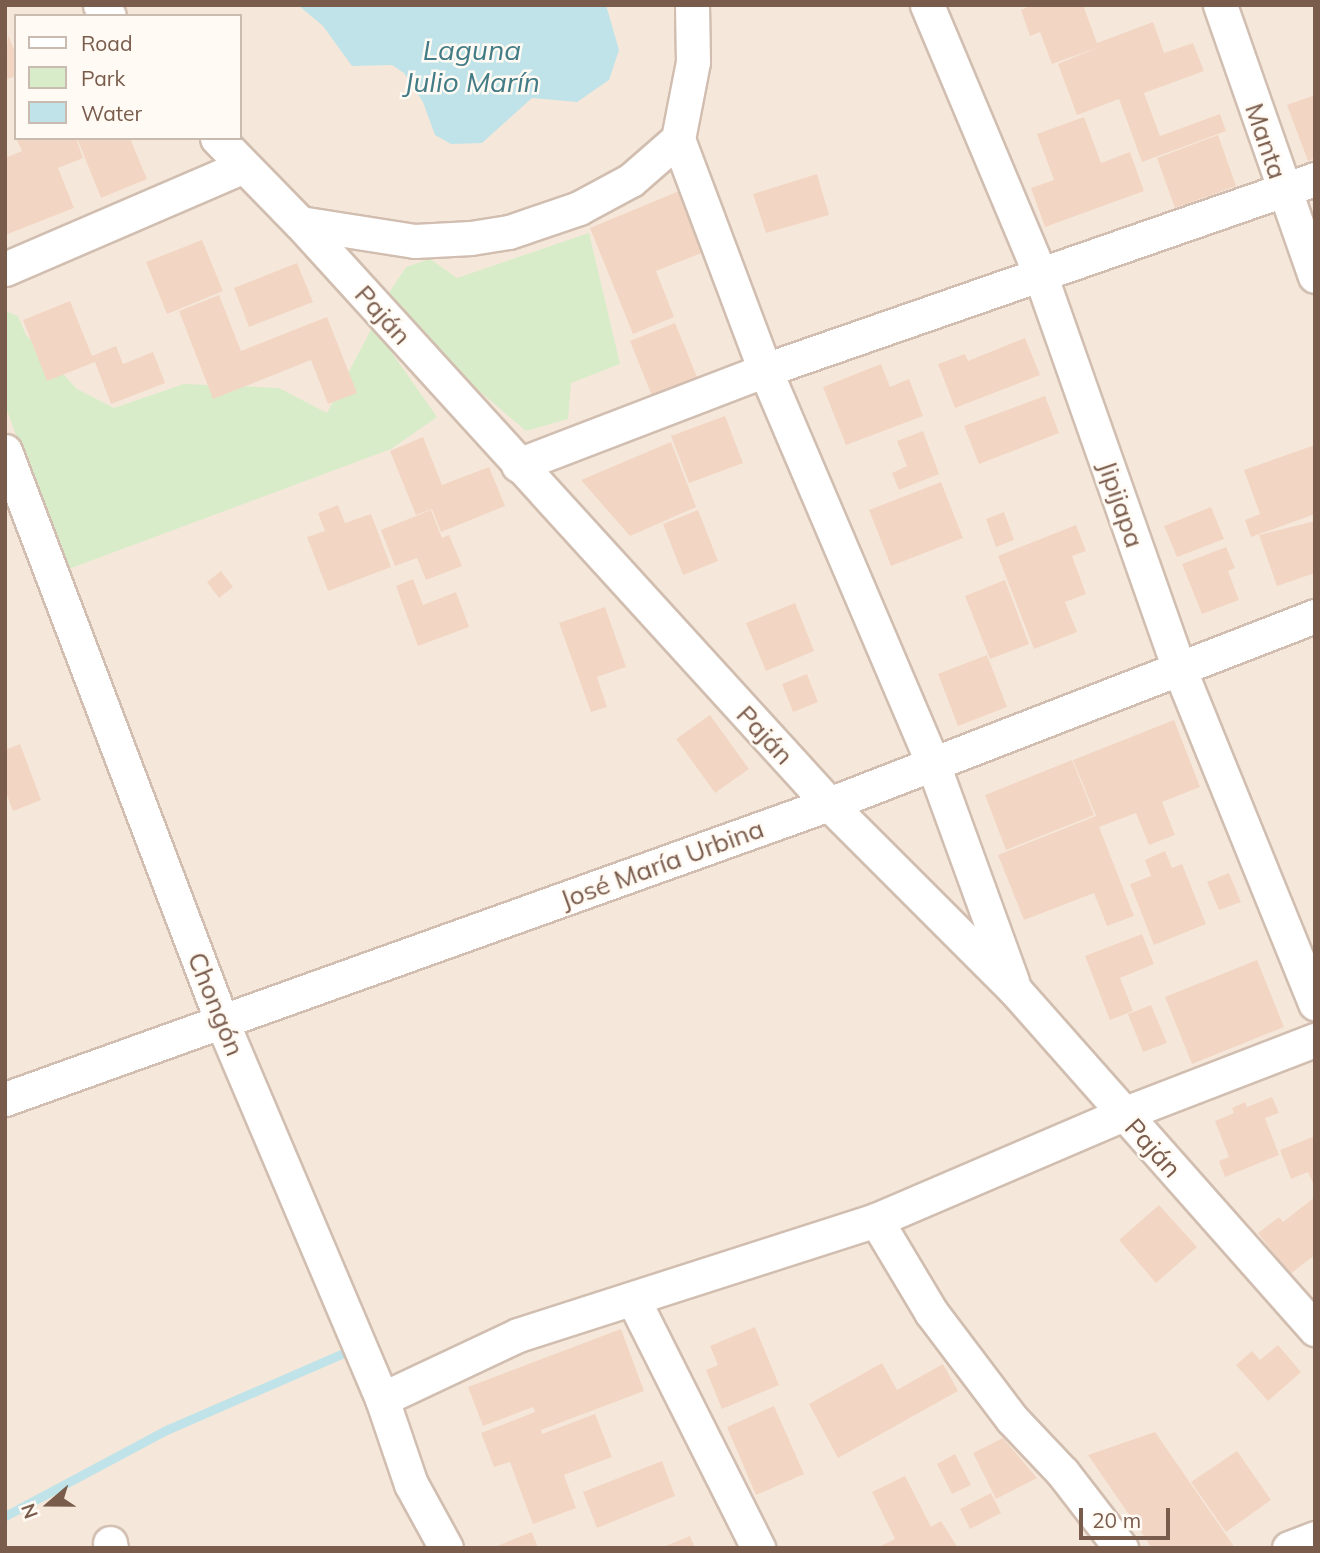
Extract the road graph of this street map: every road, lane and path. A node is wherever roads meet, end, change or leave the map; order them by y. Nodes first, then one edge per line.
1 (692, 5) edge
2 (927, 5) edge
3 (1220, 5) edge
4 (678, 139) junction
5 (219, 140) edge
6 (242, 166) junction
7 (1315, 179) edge
8 (1284, 192) junction
9 (300, 223) junction
10 (5, 269) edge
11 (1040, 274) junction
12 (1315, 276) edge
13 (765, 370) junction
14 (5, 451) edge
15 (518, 466) junction
16 (1315, 616) edge
17 (1179, 668) junction
18 (933, 764) junction
19 (829, 804) junction
20 (1015, 990) junction
21 (1315, 1003) edge
22 (222, 1022) junction
23 (1315, 1040) edge
24 (5, 1099) edge
25 (1123, 1114) junction
26 (876, 1220) junction
27 (633, 1299) junction
28 (1315, 1329) edge
29 (382, 1399) junction
30 (1315, 1538) edge
31 (446, 1548) edge
32 (758, 1548) edge
33 (1121, 1548) edge
34 (1289, 1548) edge

1 - 4 street
2 - 11 street, Jipijapa
3 - 8 street, Manta
4 - 9 street
4 - 13 street
5 - 6 street, Paján
6 - 9 street, Paján
6 - 10 street
7 - 8 street
8 - 11 street
8 - 12 street, Manta
9 - 15 street, Paján
11 - 13 street
11 - 17 street, Jipijapa
13 - 15 street
13 - 18 street
14 - 22 street, Chongón
15 - 19 street, Paján
16 - 17 street, José María Urbina
17 - 18 street, José María Urbina
17 - 21 street, Jipijapa
18 - 19 street, José María Urbina
18 - 20 street
19 - 20 street, Paján
19 - 22 street, José María Urbina
20 - 25 street, Paján
22 - 24 street, José María Urbina
22 - 29 street, Chongón
23 - 25 street
25 - 26 street
25 - 28 street, Paján
26 - 27 street
26 - 33 street
27 - 29 street
27 - 32 street
29 - 31 street, Chongón
30 - 34 street

